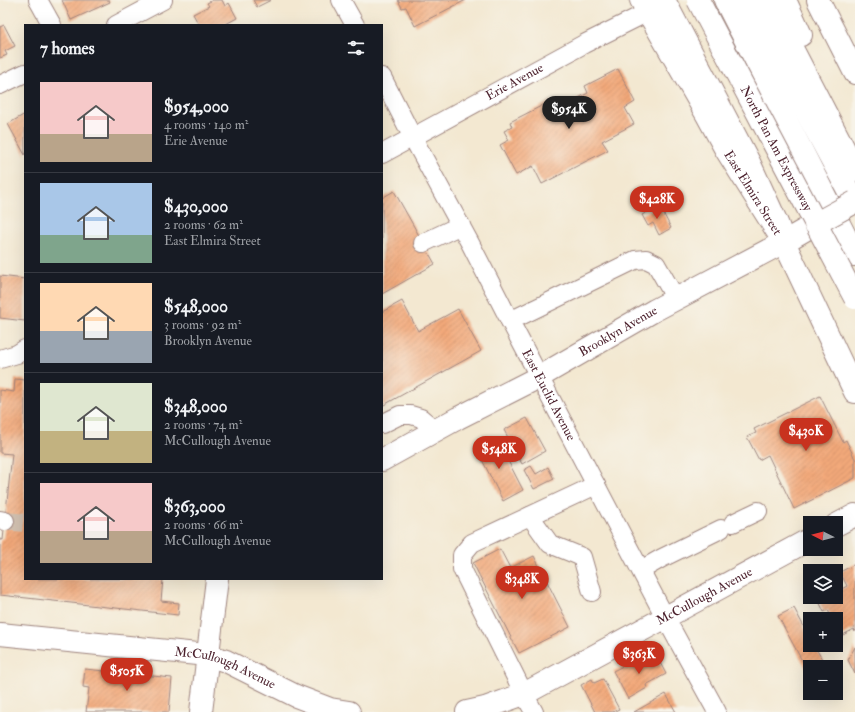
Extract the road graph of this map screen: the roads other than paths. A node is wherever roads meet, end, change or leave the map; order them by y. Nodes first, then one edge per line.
1 (38, 0) edge
2 (163, 0) edge
3 (341, 0) edge
4 (698, 0) edge
5 (725, 0) edge
6 (746, 0) edge
7 (767, 0) edge
8 (785, 0) edge
9 (818, 0) edge
10 (651, 4) edge
11 (51, 24) edge
12 (118, 24) edge
13 (354, 24) edge
14 (24, 73) edge
15 (855, 73) edge
16 (383, 79) edge
17 (0, 85) edge
18 (413, 138) junction
19 (855, 139) edge
20 (383, 153) edge
21 (855, 170) edge
22 (855, 203) edge
23 (463, 229) junction
24 (784, 242) junction
25 (426, 248) dead end
26 (855, 255) edge
27 (855, 298) edge
28 (676, 299) junction
29 (510, 321) junction
30 (24, 350) edge
31 (0, 359) edge
32 (539, 377) junction
33 (855, 392) edge
34 (383, 424) edge
35 (435, 430) junction
36 (383, 459) edge
37 (596, 485) junction
38 (758, 511) dead end
39 (855, 515) edge
40 (530, 516) junction
41 (843, 521) edge
42 (803, 543) edge
43 (641, 570) junction
44 (217, 580) edge
45 (592, 592) dead end
46 (665, 617) junction
47 (0, 634) edge
48 (207, 655) junction
49 (529, 703) edge
50 (201, 712) edge
51 (349, 712) edge
52 (467, 712) edge
53 (717, 712) edge

1 - 11 street
2 - 12 street
3 - 13 street
4 - 27 main road, North Pan Am Expressway, bridge
5 - 26 main road, North Pan Am Expressway
6 - 22 main road
7 - 21 main road
8 - 19 main road
9 - 15 main road
10 - 18 street, Erie Avenue
10 - 24 main road, East Elmira Street
10 - 24 main road
14 - 17 street
16 - 18 street, East Euclid Avenue
18 - 20 street, Erie Avenue
18 - 23 street, East Euclid Avenue
22 - 24 main road, Brooklyn Avenue, bridge
23 - 25 street
23 - 29 street, East Euclid Avenue
24 - 28 main road, Brooklyn Avenue
24 - 33 main road, East Elmira Street
28 - 29 street
28 - 32 main road, Brooklyn Avenue
29 - 32 street, East Euclid Avenue
30 - 31 street
32 - 35 main road, Brooklyn Avenue
32 - 37 street, East Euclid Avenue
34 - 35 street
35 - 36 main road, Brooklyn Avenue
37 - 40 street
37 - 43 street, East Euclid Avenue
38 - 43 street
39 - 41 main road
40 - 45 street
40 - 49 street
42 - 46 main road, McCullough Avenue
43 - 46 street, East Euclid Avenue
44 - 48 main road
46 - 49 main road, McCullough Avenue
46 - 53 street, East Euclid Avenue
47 - 48 main road, McCullough Avenue
48 - 50 main road
48 - 51 main road, McCullough Avenue
49 - 52 main road, McCullough Avenue

